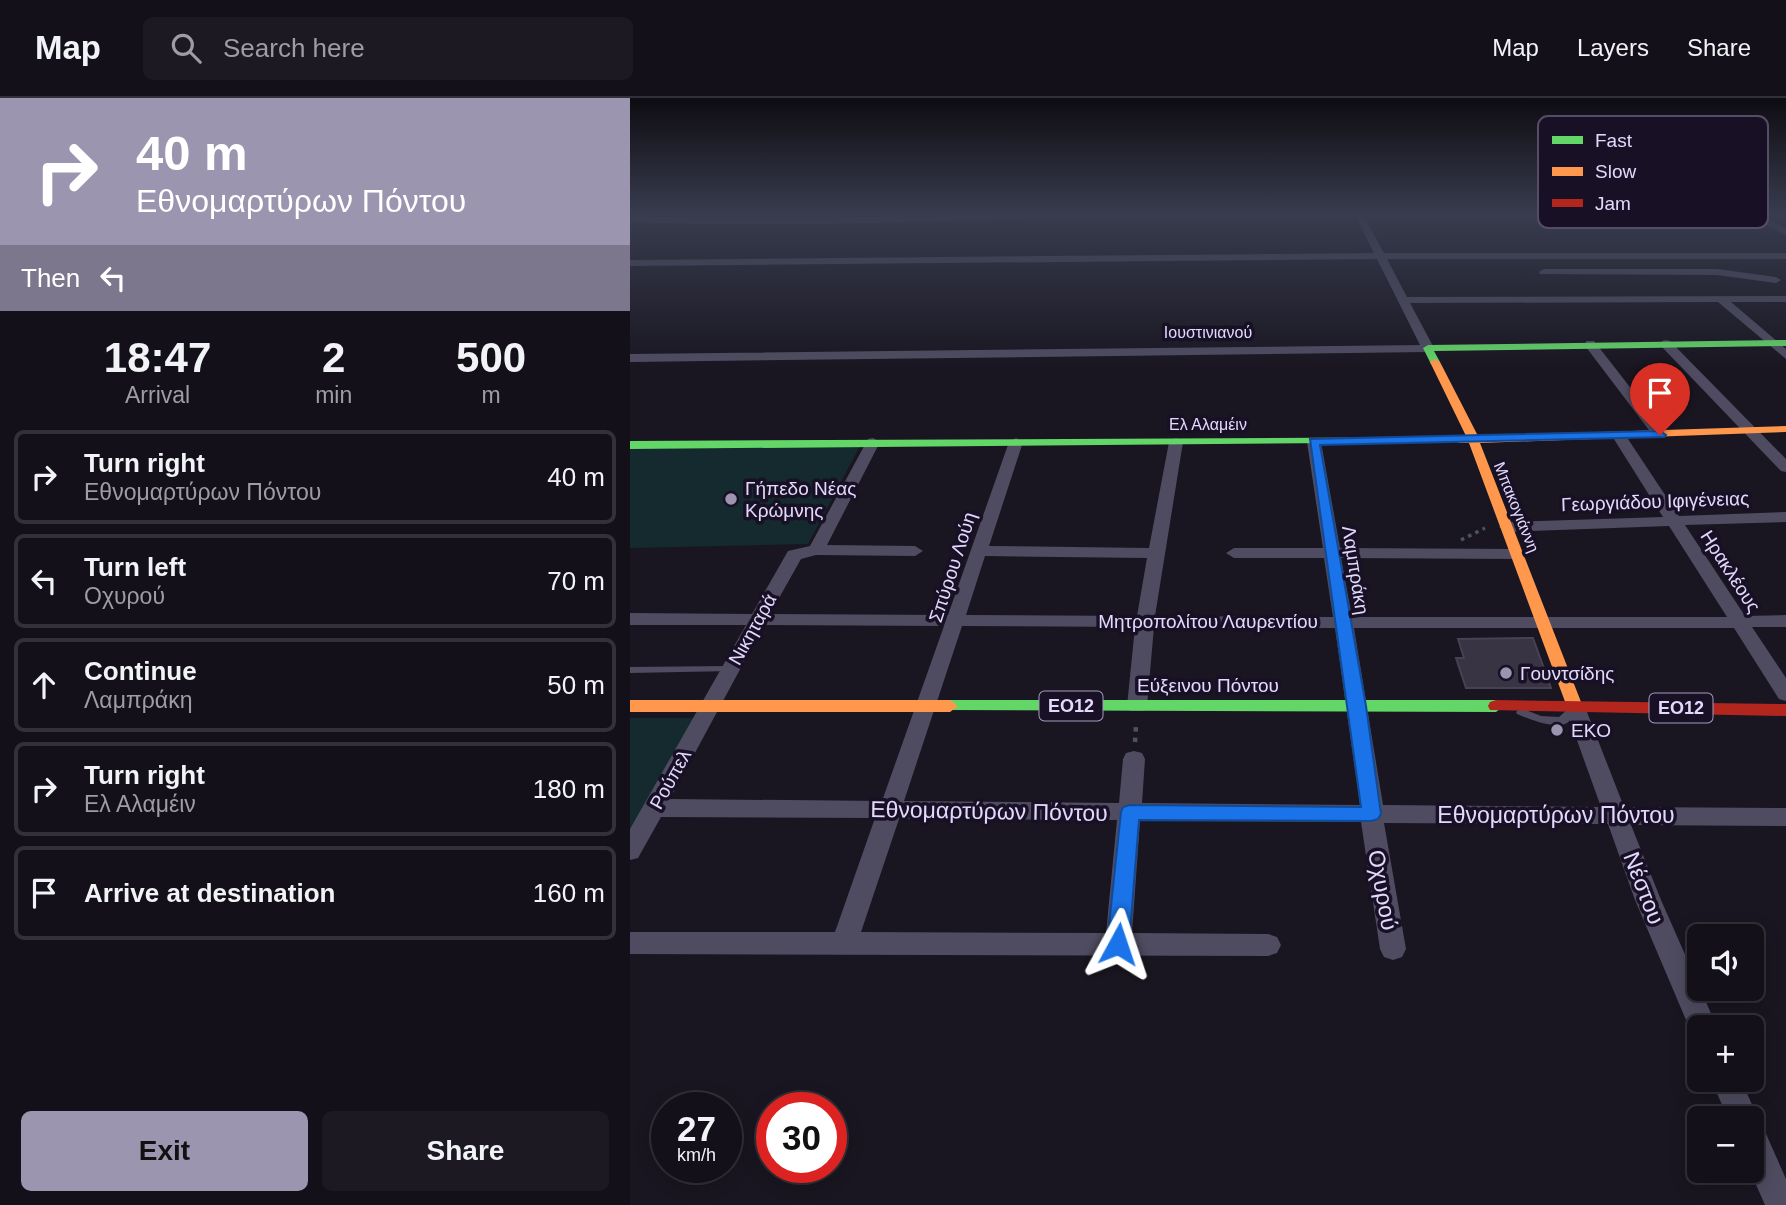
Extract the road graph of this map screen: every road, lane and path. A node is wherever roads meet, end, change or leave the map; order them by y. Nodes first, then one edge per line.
1 (1385, 265) edge
2 (1538, 265) edge
3 (1781, 277) edge
4 (1555, 286) junction
5 (1721, 299) junction
6 (1780, 299) edge
7 (1403, 300) junction
8 (1779, 343) edge
9 (1590, 344) junction
10 (1666, 344) junction
11 (1428, 348) junction
12 (1786, 355) edge
13 (630, 358) edge
14 (648, 358) junction
15 (630, 373) edge
16 (1786, 429) edge
17 (1751, 431) junction
18 (1660, 435) junction
19 (1619, 436) junction
20 (1473, 440) junction
21 (873, 442) junction
22 (1016, 442) junction
23 (1176, 442) junction
24 (1314, 442) junction
25 (630, 445) edge
26 (1786, 468) edge
27 (1786, 517) edge
28 (1674, 521) junction
29 (1507, 527) junction
30 (816, 550) junction
31 (915, 551) dead end
32 (980, 551) junction
33 (1157, 552) junction
34 (1234, 553) dead end
35 (1332, 553) junction
36 (1456, 554) junction
37 (1518, 554) junction
38 (758, 618) junction
39 (630, 619) edge
40 (957, 620) junction
41 (1145, 620) junction
42 (1343, 621) junction
43 (1786, 621) edge
44 (1739, 622) junction
45 (1544, 624) junction
46 (730, 669) junction
47 (630, 670) edge
48 (1786, 694) edge
49 (630, 706) edge
50 (711, 706) junction
51 (928, 706) junction
52 (1137, 706) junction
53 (1357, 706) junction
54 (1575, 707) junction
55 (1786, 710) edge
56 (1134, 759) joint
57 (654, 808) junction
58 (892, 809) junction
59 (1130, 812) junction
60 (1371, 814) junction
61 (1616, 815) junction
62 (1786, 817) edge
63 (630, 851) edge
64 (630, 943) edge
65 (844, 944) junction
66 (1118, 944) junction
67 (1268, 945) dead end
68 (1393, 949) dead end
69 (1698, 1015) edge
70 (1764, 1166) edge
71 (1781, 1205) edge

1 - 7 street, Μπακογιάννη
2 - 4 street
3 - 4 street
3 - 6 street
4 - 5 street
4 - 7 street
5 - 6 street
5 - 8 street
7 - 11 street, Μπακογιάννη
8 - 10 street, Ιουστινιανού
8 - 12 street
9 - 10 street, Ιουστινιανού
9 - 11 street, Ιουστινιανού
9 - 18 street
10 - 17 street
11 - 14 street, Ιουστινιανού
11 - 20 street, Μπακογιάννη
13 - 14 street, Ιουστινιανού
14 - 15 street
16 - 17 street, Ελ Αλαμέιν
17 - 18 street, Ελ Αλαμέιν
17 - 26 street
18 - 19 street, Ελ Αλαμέιν
19 - 20 street, Ελ Αλαμέιν
19 - 28 street, Ηρακλέους
20 - 24 street, Ελ Αλαμέιν
20 - 29 street, Μπακογιάννη
21 - 22 street, Ελ Αλαμέιν
21 - 25 street, Ελ Αλαμέιν
21 - 30 street
22 - 23 street, Ελ Αλαμέιν
22 - 32 street, Σπύρου Λούη
23 - 24 street, Ελ Αλαμέιν
23 - 33 street
24 - 35 street, Λαμπράκη
27 - 28 street, Γεωργιάδου Ιφιγένειας
28 - 29 street, Γεωργιάδου Ιφιγένειας
28 - 44 street, Ηρακλέους
29 - 36 path
29 - 37 street, Μπακογιάννη
30 - 31 street
30 - 38 street, Νικηταρά
32 - 33 street
32 - 40 street, Σπύρου Λούη
33 - 41 street
34 - 35 street
35 - 36 street
35 - 42 street, Λαμπράκη
36 - 37 street
37 - 45 street, Μπακογιάννη
38 - 39 street, Μητροπολίτου Λαυρεντίου
38 - 40 street, Μητροπολίτου Λαυρεντίου
38 - 46 street, Νικηταρά
40 - 41 street, Μητροπολίτου Λαυρεντίου
40 - 51 street, Σπύρου Λούη
41 - 42 street, Μητροπολίτου Λαυρεντίου
41 - 52 street
42 - 45 street, Μητροπολίτου Λαυρεντίου
42 - 53 street, Λαμπράκη
43 - 44 street, Μητροπολίτου Λαυρεντίου
44 - 45 street, Μητροπολίτου Λαυρεντίου
44 - 48 street, Ηρακλέους
45 - 54 street, Μπακογιάννη
46 - 47 lane
46 - 50 street, Νικηταρά
49 - 50 street, Εύξεινου Πόντου / ΕΟ12
50 - 51 street, Εύξεινου Πόντου / ΕΟ12
50 - 57 street, Ρούπελ
51 - 52 street, Εύξεινου Πόντου / ΕΟ12
51 - 58 street, Σπύρου Λούη
52 - 53 street, Εύξεινου Πόντου / ΕΟ12
52 - 56 path
53 - 54 street, Εύξεινου Πόντου / ΕΟ12
53 - 60 street, Οχυρού
54 - 55 street, Εύξεινου Πόντου / ΕΟ12
54 - 61 street, Νέστου
56 - 59 street
57 - 58 street, Εθνομαρτύρων Πόντου
57 - 63 street, Ρούπελ
58 - 59 street, Εθνομαρτύρων Πόντου
58 - 65 street, Σπύρου Λούη
59 - 60 street, Εθνομαρτύρων Πόντου
59 - 66 street
60 - 61 street, Εθνομαρτύρων Πόντου
60 - 68 street, Οχυρού
61 - 62 street, Εθνομαρτύρων Πόντου
61 - 69 street, Νέστου
64 - 65 street
65 - 66 street
66 - 67 street
70 - 71 street

